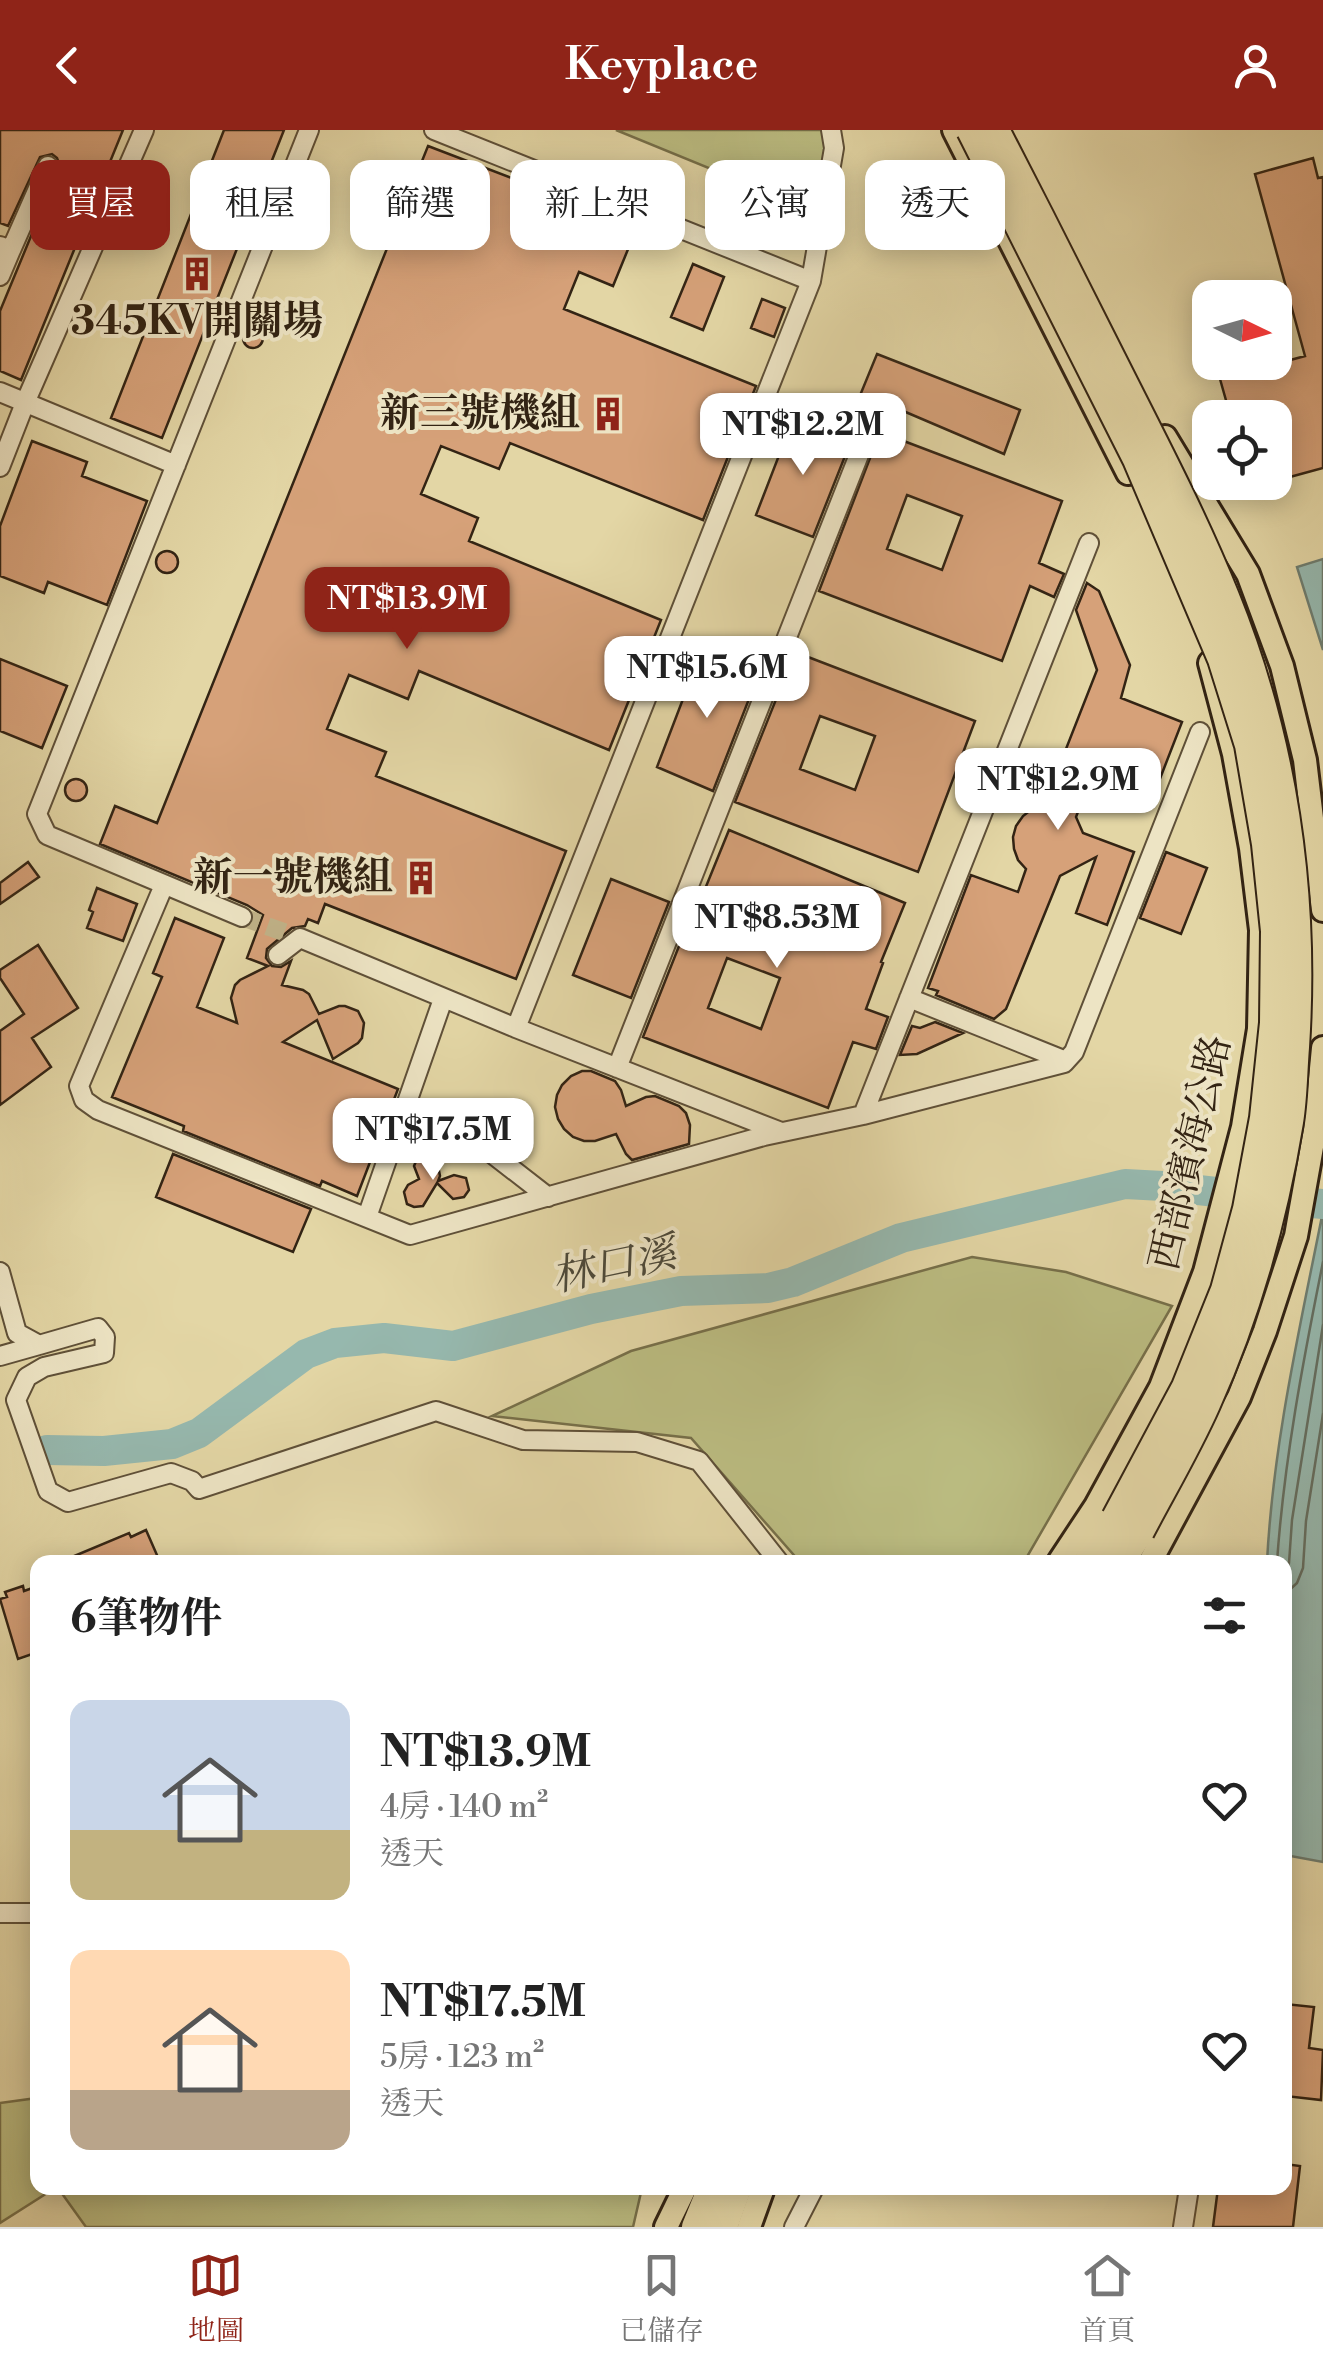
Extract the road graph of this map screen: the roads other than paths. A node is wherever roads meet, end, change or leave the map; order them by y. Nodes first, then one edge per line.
1 (144, 130) edge
2 (309, 130) edge
3 (434, 130) edge
4 (831, 130) edge
5 (954, 130) edge
6 (971, 130) edge
7 (996, 130) edge
8 (1007, 130) edge
9 (30, 201) edge
10 (6, 248) edge
11 (0, 276) edge
12 (812, 281) junction
13 (0, 392) edge
14 (25, 404) junction
15 (868, 432) dead end
16 (176, 466) junction
17 (0, 467) edge
18 (1210, 512) junction
19 (1158, 541) junction
20 (1089, 543) dead end
21 (1200, 732) dead end
22 (164, 885) junction
23 (1323, 910) edge
24 (242, 916) tunnel mouth
25 (278, 956) dead end
26 (909, 998) junction
27 (444, 999) junction
28 (516, 1028) junction
29 (1323, 1048) edge
30 (1066, 1061) junction
31 (617, 1068) junction
32 (405, 1108) junction
33 (863, 1115) junction
34 (782, 1132) junction
35 (548, 1196) junction
36 (367, 1217) junction
37 (0, 1272) edge
38 (39, 1345) junction
39 (0, 1356) edge
40 (1128, 1524) junction
41 (774, 1555) edge
42 (1064, 1555) edge
43 (1095, 1555) edge
44 (1121, 1555) edge
45 (1154, 1555) edge
46 (0, 1913) edge
47 (30, 1913) edge
48 (680, 2195) edge
49 (709, 2195) edge
50 (734, 2195) edge
51 (760, 2195) edge
52 (810, 2195) edge
53 (1188, 2195) edge
54 (666, 2227) edge
55 (696, 2227) edge
56 (722, 2227) edge
57 (749, 2227) edge
58 (794, 2227) edge
59 (1184, 2227) edge

1 - 14 street
2 - 16 street
3 - 12 street
4 - 12 street
5 - 19 main road, 西部濱海公路
6 - 40 highway, bridge
7 - 40 highway, bridge
8 - 18 main road
9 - 10 street
10 - 11 street
12 - 28 street
13 - 14 street
14 - 16 street
14 - 17 street
15 - 31 street
16 - 22 street
18 - 19 street
18 - 23 main road
19 - 42 main road, 西部濱海公路
20 - 26 street
21 - 30 street
22 - 24 street
22 - 36 street
25 - 27 street
26 - 30 street
26 - 33 street
27 - 28 street
27 - 32 street
28 - 31 street
29 - 45 main road
30 - 33 street
31 - 34 street
32 - 35 street
32 - 36 street
33 - 34 street
34 - 35 street
35 - 36 street
37 - 38 street
38 - 39 street
38 - 41 street
40 - 43 highway
40 - 44 highway
46 - 47 street
48 - 54 main road
49 - 55 highway
50 - 56 highway
51 - 57 main road
52 - 58 street
53 - 59 street

